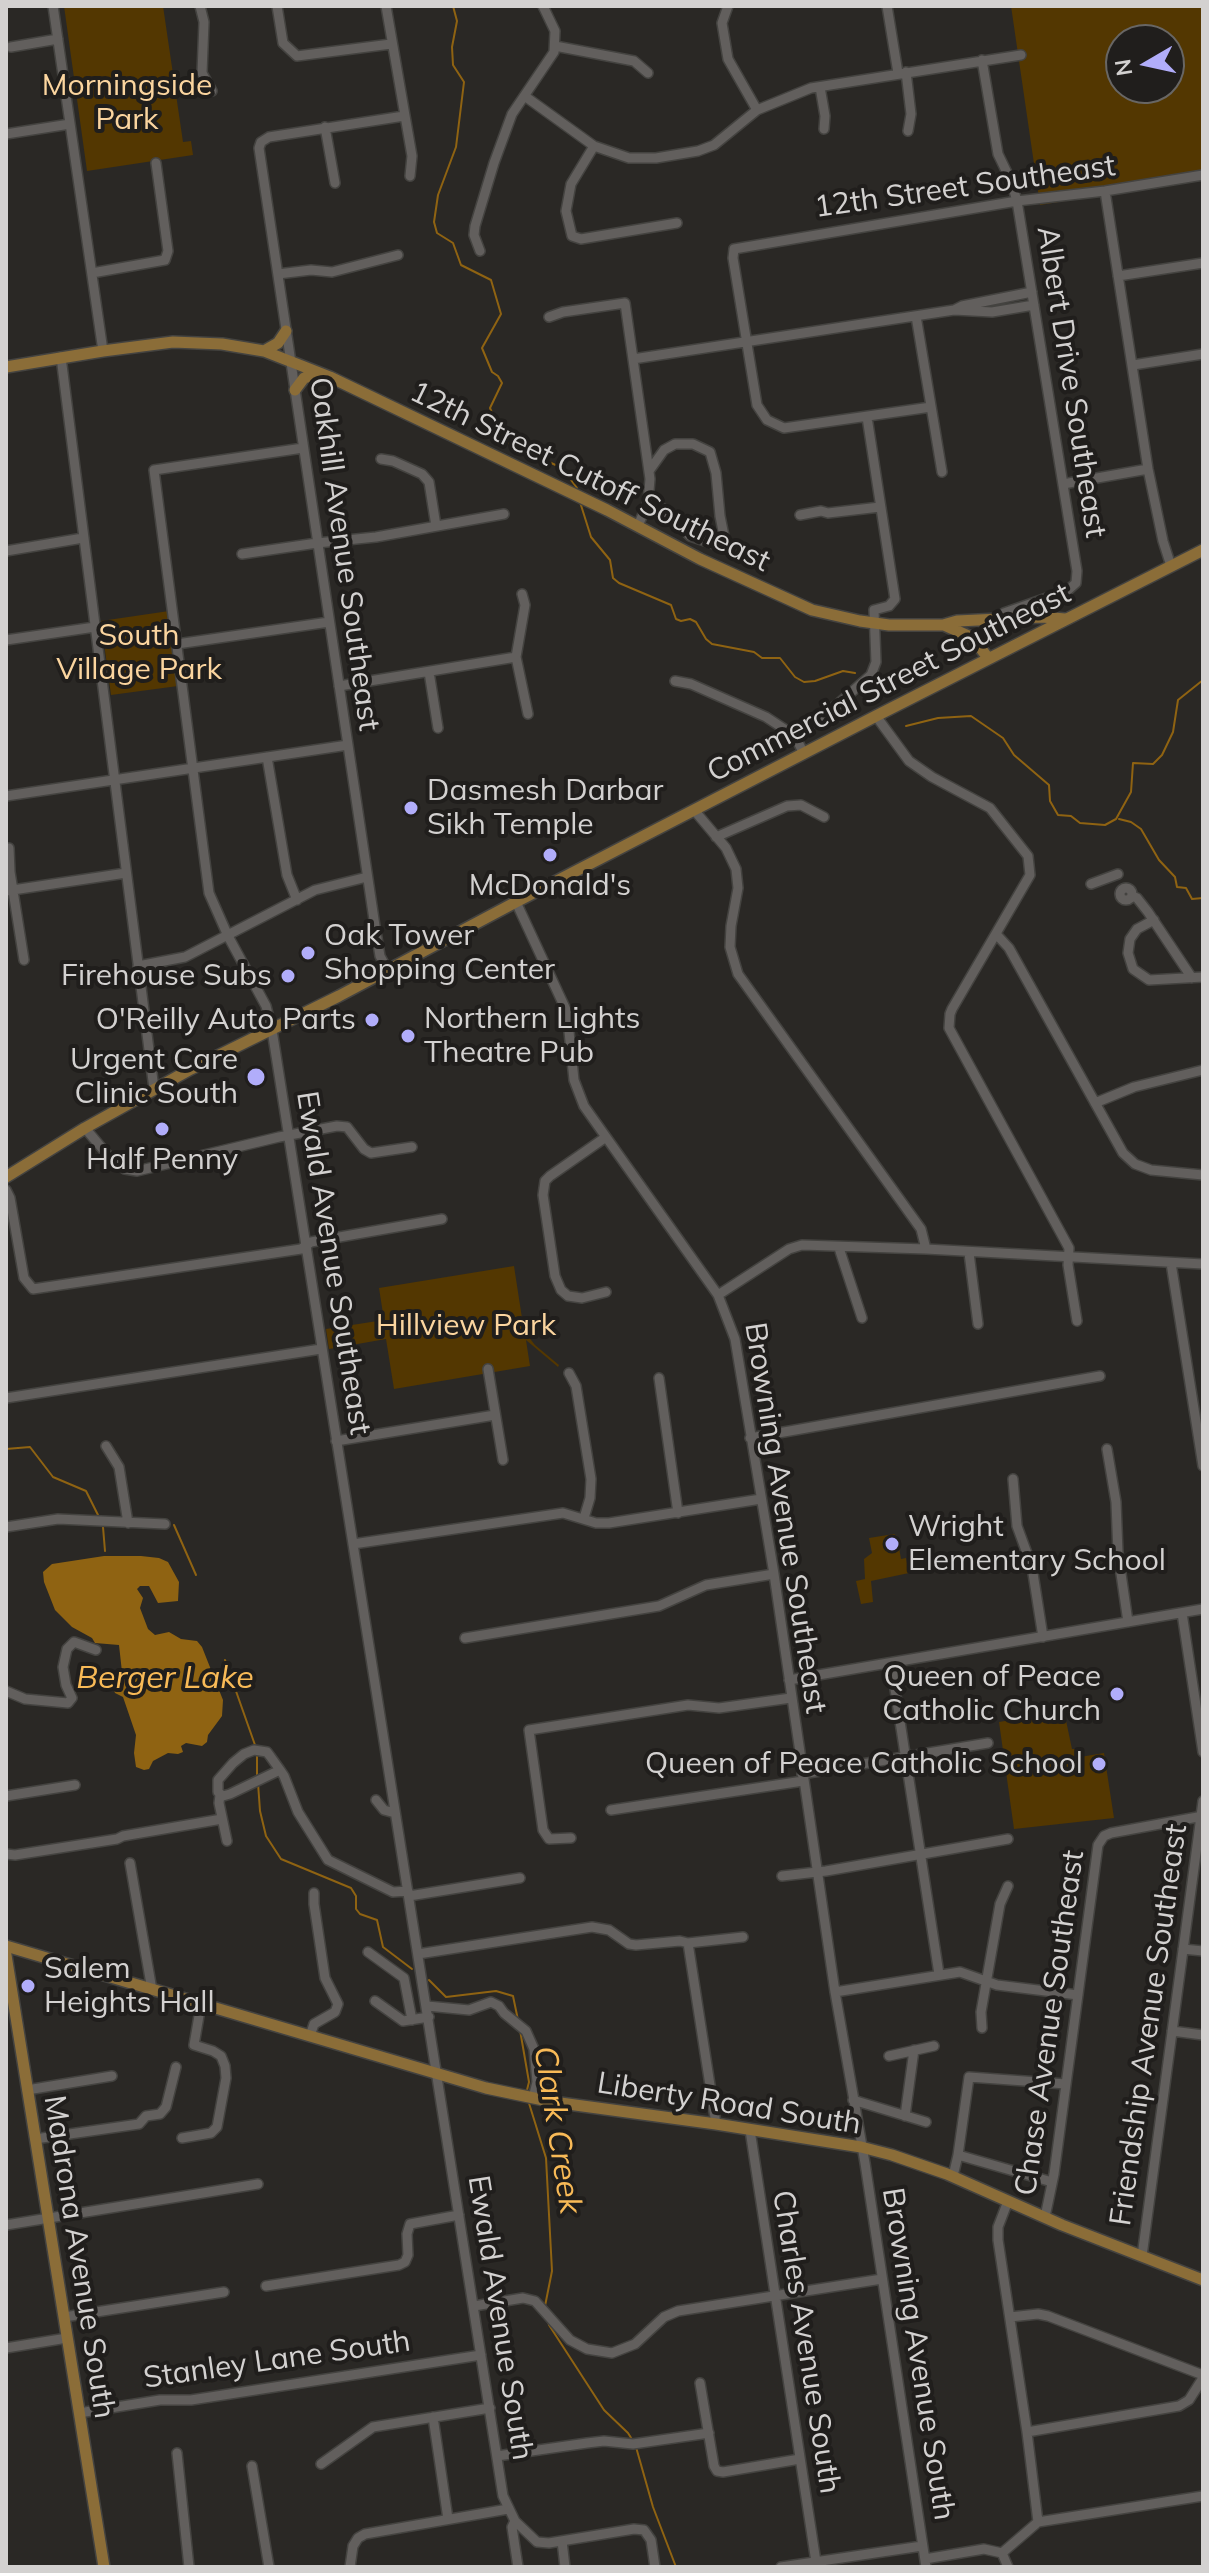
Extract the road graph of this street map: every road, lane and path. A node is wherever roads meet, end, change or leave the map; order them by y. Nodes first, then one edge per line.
1 (53, 6) edge
2 (200, 6) edge
3 (277, 6) edge
4 (386, 6) edge
5 (543, 6) edge
6 (728, 6) edge
7 (887, 6) edge
8 (58, 39) junction
9 (391, 44) junction
10 (555, 46) junction
11 (11, 47) dead end
12 (1021, 55) dead end
13 (982, 60) junction
14 (902, 72) junction
15 (648, 73) dead end
16 (820, 87) junction
17 (212, 91) dead end
18 (526, 97) junction
19 (757, 110) junction
20 (404, 116) junction
21 (70, 124) junction
22 (325, 127) junction
23 (824, 129) dead end
24 (908, 131) dead end
25 (6, 134) edge
26 (594, 146) junction
27 (156, 163) dead end
28 (1203, 175) edge
29 (410, 176) dead end
30 (335, 183) dead end
31 (1105, 191) junction
32 (1017, 201) junction
33 (677, 223) dead end
34 (480, 251) dead end
35 (398, 255) dead end
36 (1203, 263) edge
37 (92, 273) junction
38 (278, 274) junction
39 (1118, 276) junction
40 (1032, 292) junction
41 (1034, 305) junction
42 (954, 310) junction
43 (916, 316) junction
44 (549, 317) dead end
45 (286, 331) junction
46 (746, 342) junction
47 (103, 351) junction
48 (264, 351) junction
49 (1203, 354) edge
50 (61, 357) junction
51 (633, 359) junction
52 (291, 360) junction
53 (1133, 365) junction
54 (6, 367) edge
55 (322, 374) junction
56 (295, 390) junction
57 (931, 407) junction
58 (867, 417) junction
59 (303, 448) junction
60 (381, 459) dead end
61 (1148, 469) junction
62 (649, 471) junction
63 (942, 472) dead end
64 (1063, 484) junction
65 (648, 502) junction
66 (880, 507) junction
67 (504, 514) dead end
68 (800, 515) dead end
69 (436, 526) junction
70 (638, 526) junction
71 (83, 538) junction
72 (317, 543) junction
73 (1203, 550) edge
74 (6, 551) edge
75 (242, 554) dead end
76 (1203, 560) edge
77 (1174, 565) junction
78 (522, 594) dead end
79 (998, 618) junction
80 (1065, 619) junction
81 (329, 622) junction
82 (873, 623) junction
83 (943, 625) junction
84 (95, 627) junction
85 (973, 638) junction
86 (6, 640) edge
87 (177, 644) junction
88 (516, 657) junction
89 (988, 658) junction
90 (429, 672) junction
91 (675, 681) dead end
92 (339, 686) junction
93 (528, 714) dead end
94 (876, 716) junction
95 (438, 728) dead end
96 (795, 736) junction
97 (348, 745) junction
98 (804, 754) junction
99 (267, 757) junction
100 (192, 767) junction
101 (114, 781) junction
102 (6, 796) edge
103 (694, 810) junction
104 (824, 817) dead end
105 (716, 837) junction
106 (9, 848) dead end
107 (126, 873) junction
108 (367, 877) junction
109 (1091, 884) dead end
110 (9, 890) edge
111 (297, 900) junction
112 (516, 902) junction
113 (1154, 920) junction
114 (996, 934) junction
115 (228, 936) junction
116 (24, 960) dead end
117 (138, 966) junction
118 (388, 971) junction
119 (1198, 977) edge
120 (272, 1030) junction
121 (1203, 1070) edge
122 (154, 1089) junction
123 (1095, 1103) junction
124 (85, 1128) junction
125 (288, 1135) junction
126 (606, 1137) junction
127 (412, 1147) dead end
128 (1203, 1175) edge
129 (6, 1177) edge
130 (6, 1190) edge
131 (442, 1219) dead end
132 (1062, 1236) junction
133 (305, 1245) junction
134 (839, 1248) junction
135 (926, 1249) junction
136 (969, 1253) junction
137 (1048, 1255) junction
138 (1068, 1256) junction
139 (1171, 1263) junction
140 (1203, 1264) edge
141 (606, 1292) dead end
142 (718, 1295) junction
143 (862, 1318) dead end
144 (1077, 1321) dead end
145 (978, 1324) dead end
146 (321, 1349) junction
147 (488, 1369) dead end
148 (569, 1373) dead end
149 (1100, 1376) dead end
150 (659, 1378) dead end
151 (6, 1398) edge
152 (495, 1415) junction
153 (750, 1438) junction
154 (336, 1441) junction
155 (106, 1446) dead end
156 (1107, 1449) dead end
157 (503, 1460) dead end
158 (1203, 1466) edge
159 (1013, 1479) dead end
160 (761, 1499) junction
161 (678, 1513) junction
162 (584, 1518) junction
163 (128, 1523) junction
164 (165, 1524) dead end
165 (6, 1527) edge
166 (353, 1544) junction
167 (774, 1574) junction
168 (1203, 1609) edge
169 (1182, 1613) junction
170 (1128, 1622) junction
171 (1043, 1637) junction
172 (465, 1638) dead end
173 (96, 1650) dead end
174 (891, 1663) junction
175 (789, 1680) junction
176 (6, 1691) edge
177 (791, 1698) junction
178 (988, 1743) dead end
179 (1203, 1752) edge
180 (906, 1756) junction
181 (280, 1770) junction
182 (803, 1778) junction
183 (75, 1785) dead end
184 (220, 1795) junction
185 (6, 1796) edge
186 (376, 1800) dead end
187 (1203, 1801) edge
188 (611, 1810) dead end
189 (395, 1813) junction
190 (1202, 1816) edge
191 (222, 1819) junction
192 (571, 1838) dead end
193 (1008, 1839) dead end
194 (227, 1841) dead end
195 (7, 1854) edge
196 (921, 1854) junction
197 (130, 1863) dead end
198 (1199, 1867) edge
199 (817, 1872) junction
200 (782, 1876) dead end
201 (520, 1878) dead end
202 (1008, 1886) dead end
203 (314, 1893) dead end
204 (408, 1893) junction
205 (743, 1937) dead end
206 (688, 1943) junction
207 (6, 1946) edge
208 (1183, 1949) junction
209 (1203, 1951) edge
210 (368, 1952) dead end
211 (418, 1954) junction
212 (6, 1955) edge
213 (939, 1974) junction
214 (988, 1981) junction
215 (152, 1990) junction
216 (835, 1992) junction
217 (1078, 1995) junction
218 (375, 2001) dead end
219 (201, 2004) junction
220 (428, 2012) junction
221 (412, 2020) junction
222 (982, 2028) dead end
223 (1172, 2031) junction
224 (1203, 2035) edge
225 (310, 2036) junction
226 (934, 2046) dead end
227 (914, 2050) junction
228 (889, 2056) dead end
229 (176, 2067) dead end
230 (437, 2074) junction
231 (112, 2076) dead end
232 (1066, 2084) junction
233 (27, 2090) junction
234 (533, 2098) junction
235 (853, 2100) junction
236 (905, 2116) junction
237 (926, 2122) dead end
238 (716, 2124) junction
239 (750, 2130) junction
240 (182, 2138) dead end
241 (35, 2139) junction
242 (861, 2147) junction
243 (958, 2155) junction
244 (953, 2176) junction
245 (1052, 2182) junction
246 (258, 2184) dead end
247 (1008, 2201) junction
248 (459, 2215) junction
249 (1045, 2217) junction
250 (48, 2218) junction
251 (6, 2225) edge
252 (1142, 2256) junction
253 (882, 2279) junction
254 (1203, 2280) edge
255 (266, 2286) dead end
256 (224, 2292) dead end
257 (775, 2296) junction
258 (474, 2306) junction
259 (64, 2317) junction
260 (1010, 2317) junction
261 (67, 2338) junction
262 (6, 2348) edge
263 (481, 2355) junction
264 (1203, 2376) edge
265 (700, 2383) dead end
266 (490, 2408) junction
267 (79, 2413) junction
268 (433, 2417) junction
269 (1027, 2432) junction
270 (709, 2433) junction
271 (177, 2453) dead end
272 (497, 2456) junction
273 (800, 2459) junction
274 (321, 2464) dead end
275 (252, 2466) dead end
276 (1203, 2496) edge
277 (508, 2509) junction
278 (448, 2519) junction
279 (515, 2521) junction
280 (1038, 2522) junction
281 (562, 2541) junction
282 (922, 2546) junction
283 (1002, 2553) junction
284 (816, 2562) junction
285 (925, 2563) edge
286 (104, 2567) edge
287 (189, 2567) edge
288 (269, 2567) edge
289 (350, 2567) edge
290 (518, 2567) edge
291 (565, 2567) edge
292 (655, 2567) edge
293 (781, 2567) edge
294 (1008, 2567) edge

1 - 8 street
2 - 17 street
3 - 9 street
4 - 9 street
5 - 10 street
6 - 19 street
7 - 14 street
8 - 11 street
8 - 21 street
9 - 20 street
10 - 15 street
10 - 18 street
12 - 13 street
13 - 14 street
13 - 32 street, Albert Drive Southeast
14 - 16 street
14 - 24 street
16 - 19 street
16 - 23 street
18 - 26 street
18 - 34 street
19 - 26 street
20 - 22 street
20 - 29 street
21 - 25 street
21 - 37 street
22 - 30 street
22 - 38 street, Oakhill Avenue Southeast
26 - 33 street
27 - 37 street
28 - 31 street, 12th Street Southeast
31 - 32 street, 12th Street Southeast
31 - 39 street
32 - 40 street, Albert Drive Southeast
32 - 46 street, 12th Street Southeast
35 - 38 street
36 - 39 street
37 - 47 street
38 - 45 street, Oakhill Avenue Southeast
39 - 53 street
40 - 41 street, Albert Drive Southeast
40 - 42 street
41 - 42 street
41 - 64 street, Albert Drive Southeast
42 - 43 street
43 - 46 street
43 - 57 street
44 - 51 street
45 - 48 main road
45 - 52 street, Oakhill Avenue Southeast
46 - 51 street
46 - 58 street
47 - 48 main road
47 - 50 main road
48 - 52 main road
49 - 53 street
50 - 54 main road
50 - 71 street
51 - 62 street
52 - 55 main road, 12th Street Cutoff Southeast
52 - 56 street, Oakhill Avenue Southeast
53 - 61 street
55 - 56 main road
55 - 70 main road, 12th Street Cutoff Southeast
56 - 59 street, Oakhill Avenue Southeast
57 - 58 street
57 - 63 street
58 - 66 street
59 - 72 street, Oakhill Avenue Southeast
59 - 87 street, Ewald Avenue Southeast
60 - 69 street
61 - 64 street
61 - 77 street
62 - 65 street
62 - 65 street
64 - 79 street, Albert Drive Southeast
65 - 70 street
66 - 68 street
66 - 82 street
67 - 69 street
69 - 72 street
70 - 82 main road, 12th Street Cutoff Southeast
71 - 74 street
71 - 84 street
72 - 75 street
72 - 81 street, Oakhill Avenue Southeast
73 - 77 main road, Commercial Street Southeast
76 - 77 main road
77 - 80 main road, Commercial Street Southeast
78 - 88 street
79 - 80 main road, 12th Street Cutoff Southeast
79 - 83 main road, 12th Street Cutoff Southeast
79 - 85 main road
80 - 89 main road, Commercial Street Southeast
81 - 87 street
81 - 92 street, Oakhill Avenue Southeast
82 - 83 main road, 12th Street Cutoff Southeast
82 - 96 street
83 - 85 main road, 12th Street Cutoff Southeast
84 - 86 street
84 - 101 street
85 - 89 main road, 12th Street Cutoff Southeast
87 - 100 street, Ewald Avenue Southeast
88 - 90 street
88 - 93 street
89 - 94 main road, Commercial Street Southeast
90 - 92 street
90 - 95 street
91 - 96 street
92 - 97 street, Oakhill Avenue Southeast
94 - 98 main road, Commercial Street Southeast
94 - 114 street
96 - 98 street
97 - 99 street
97 - 108 street, Oakhill Avenue Southeast
98 - 103 main road, Commercial Street Southeast
99 - 100 street
99 - 111 street
100 - 101 street
100 - 115 street, Ewald Avenue Southeast
101 - 102 street
101 - 107 street
103 - 105 street
103 - 112 main road, Commercial Street Southeast
104 - 105 street
105 - 135 street
106 - 110 street
107 - 110 street
107 - 117 street
108 - 111 street
108 - 118 street, Oakhill Avenue Southeast
109 - 113 street
110 - 116 street
111 - 115 street
112 - 118 main road, Commercial Street Southeast
112 - 126 street, Browning Avenue Southeast
113 - 119 street
113 - 119 street
114 - 123 street
114 - 132 street
115 - 117 street
115 - 120 street, Ewald Avenue Southeast
117 - 122 street
118 - 120 main road, Commercial Street Southeast
120 - 122 main road, Commercial Street Southeast
120 - 125 street, Ewald Avenue Southeast
121 - 123 street
122 - 124 main road, Commercial Street Southeast
123 - 128 street
124 - 125 street
124 - 129 main road, Commercial Street Southeast
125 - 127 street
125 - 133 street, Ewald Avenue Southeast
126 - 141 street
126 - 142 street, Browning Avenue Southeast
130 - 133 street
131 - 133 street
132 - 137 street
132 - 138 street
133 - 146 street, Ewald Avenue Southeast
134 - 135 street
134 - 142 street
134 - 143 street
135 - 136 street
136 - 137 street
136 - 145 street
137 - 138 street
138 - 139 street
138 - 144 street
139 - 140 street
139 - 158 street
142 - 153 street, Browning Avenue Southeast
146 - 151 street
146 - 154 street, Ewald Avenue Southeast
147 - 152 street
148 - 162 street
149 - 153 street
150 - 161 street
152 - 154 street
152 - 157 street
153 - 160 street, Browning Avenue Southeast
154 - 166 street, Ewald Avenue Southeast
155 - 163 street
156 - 170 street
159 - 171 street
160 - 161 street
160 - 167 street, Browning Avenue Southeast
161 - 162 street
162 - 166 street
163 - 164 street
163 - 165 street
166 - 189 street, Ewald Avenue Southeast
167 - 172 street
167 - 175 street, Browning Avenue Southeast
168 - 169 street
169 - 170 street
169 - 179 street
170 - 171 street
171 - 174 street
173 - 176 street
174 - 175 street
174 - 180 street
175 - 177 street, Browning Avenue Southeast
177 - 182 street, Browning Avenue Southeast
177 - 192 street
178 - 180 street
180 - 182 street
180 - 196 street
181 - 184 street
181 - 184 street
181 - 204 street
182 - 188 street
182 - 199 street, Browning Avenue Southeast
183 - 185 street
184 - 191 street
186 - 189 street
187 - 190 street, Friendship Avenue Southeast
189 - 204 street, Ewald Avenue Southeast
190 - 198 street, Friendship Avenue Southeast
190 - 217 street, Chase Avenue Southeast
191 - 194 street
191 - 195 street
193 - 196 street
196 - 199 street
196 - 213 street
197 - 215 street
198 - 208 street, Friendship Avenue Southeast
199 - 200 street
199 - 216 street, Browning Avenue Southeast
201 - 204 street
202 - 214 street
203 - 225 street
204 - 211 street, Ewald Avenue Southeast
205 - 206 street
206 - 211 street
206 - 238 street
207 - 215 main road, Liberty Road South
208 - 209 street
208 - 223 street, Friendship Avenue Southeast
210 - 221 street
211 - 220 street, Ewald Avenue Southeast
212 - 233 main road, Madrona Avenue South
213 - 214 street
213 - 216 street
214 - 217 street
214 - 222 street
215 - 219 main road, Liberty Road South
216 - 235 street, Browning Avenue Southeast
217 - 232 street, Chase Avenue Southeast
218 - 221 street
219 - 225 main road, Liberty Road South
219 - 240 street
220 - 221 street
220 - 230 street, Ewald Avenue Southeast
220 - 234 street
223 - 224 street
223 - 252 street, Friendship Avenue Southeast
225 - 230 main road, Liberty Road South
226 - 227 street
227 - 228 street
227 - 236 street
229 - 241 street
230 - 234 main road, Liberty Road South
230 - 248 street, Ewald Avenue South
231 - 233 street
232 - 243 street
232 - 245 street, Chase Avenue Southeast
233 - 241 main road, Madrona Avenue South
234 - 238 main road, Liberty Road South
235 - 236 street
235 - 242 street, Browning Avenue Southeast
236 - 237 street
238 - 239 main road, Liberty Road South
239 - 242 main road, Liberty Road South
239 - 257 street, Charles Avenue South
241 - 250 main road, Madrona Avenue South
242 - 244 main road, Liberty Road South
242 - 253 street, Browning Avenue South
243 - 244 street
243 - 245 street
244 - 247 main road, Liberty Road South
245 - 249 street, Chase Avenue Southeast
246 - 250 street
247 - 249 main road, Liberty Road South
247 - 260 street
248 - 255 street
248 - 258 street, Ewald Avenue South
249 - 252 main road, Liberty Road South
250 - 251 street
250 - 259 main road, Madrona Avenue South
252 - 254 main road, Liberty Road South
253 - 257 street
253 - 282 street, Browning Avenue South
256 - 259 street
257 - 258 street
257 - 273 street, Charles Avenue South
258 - 263 street, Ewald Avenue South
259 - 261 main road, Madrona Avenue South
260 - 264 street
260 - 269 street
261 - 262 street
261 - 267 main road, Madrona Avenue South
263 - 266 street, Ewald Avenue South
263 - 267 street, Stanley Lane South
264 - 269 street
265 - 270 street
266 - 268 street
266 - 272 street, Ewald Avenue South
267 - 286 main road, Madrona Avenue South
268 - 274 street
268 - 278 street
269 - 280 street
270 - 272 street
270 - 273 street
271 - 287 street
272 - 277 street, Ewald Avenue South
273 - 284 street, Charles Avenue South
275 - 288 street
276 - 280 street
277 - 278 street
277 - 279 street, Ewald Avenue South
278 - 289 street
279 - 281 street
279 - 290 street, Ewald Avenue South
280 - 283 street
281 - 291 street
281 - 292 street
282 - 284 street
282 - 285 street, Browning Avenue South
283 - 285 street
283 - 294 street
284 - 293 street

